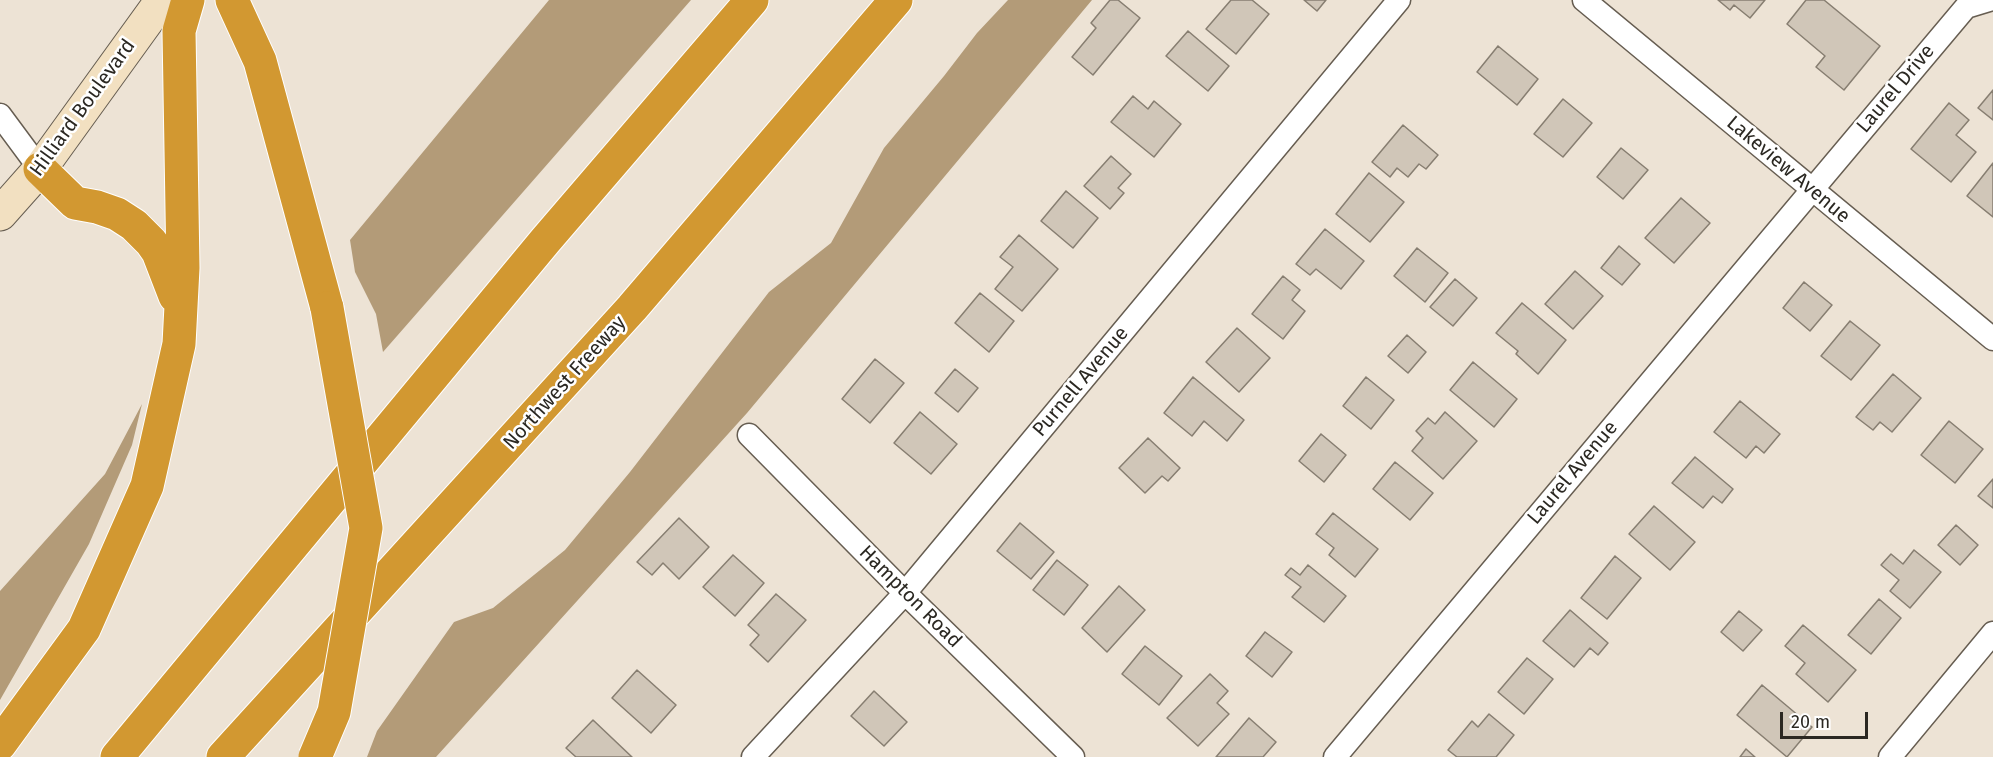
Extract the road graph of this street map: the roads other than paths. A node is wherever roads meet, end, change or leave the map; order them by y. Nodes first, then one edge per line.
1 (162, 0) edge
2 (188, 0) edge
3 (232, 0) edge
4 (752, 0) edge
5 (896, 0) edge
6 (1399, 0) edge
7 (1584, 0) edge
8 (1989, 0) edge
9 (0, 115) edge
10 (40, 169) junction
11 (1812, 189) junction
12 (0, 214) edge
13 (180, 333) junction
14 (1993, 339) edge
15 (749, 435) dead end
16 (905, 593) junction
17 (1993, 633) edge
18 (0, 744) edge
19 (117, 757) edge
20 (224, 757) edge
21 (315, 757) edge
22 (753, 757) edge
23 (1073, 757) edge
24 (1335, 757) edge
25 (1890, 757) edge

1 - 10 main road, Hilliard Boulevard
2 - 13 highway
3 - 21 highway, bridge
4 - 19 highway
5 - 20 highway, Northwest Freeway
6 - 16 street, Purnell Avenue
7 - 11 street, Lakeview Avenue
8 - 11 street, Laurel Drive
9 - 10 street
10 - 12 main road, Hilliard Boulevard
10 - 13 highway
11 - 14 street, Lakeview Avenue
11 - 24 street, Laurel Avenue
13 - 18 highway
15 - 16 street, Hampton Road
16 - 22 street, Purnell Avenue
16 - 23 street, Hampton Road
17 - 25 street

